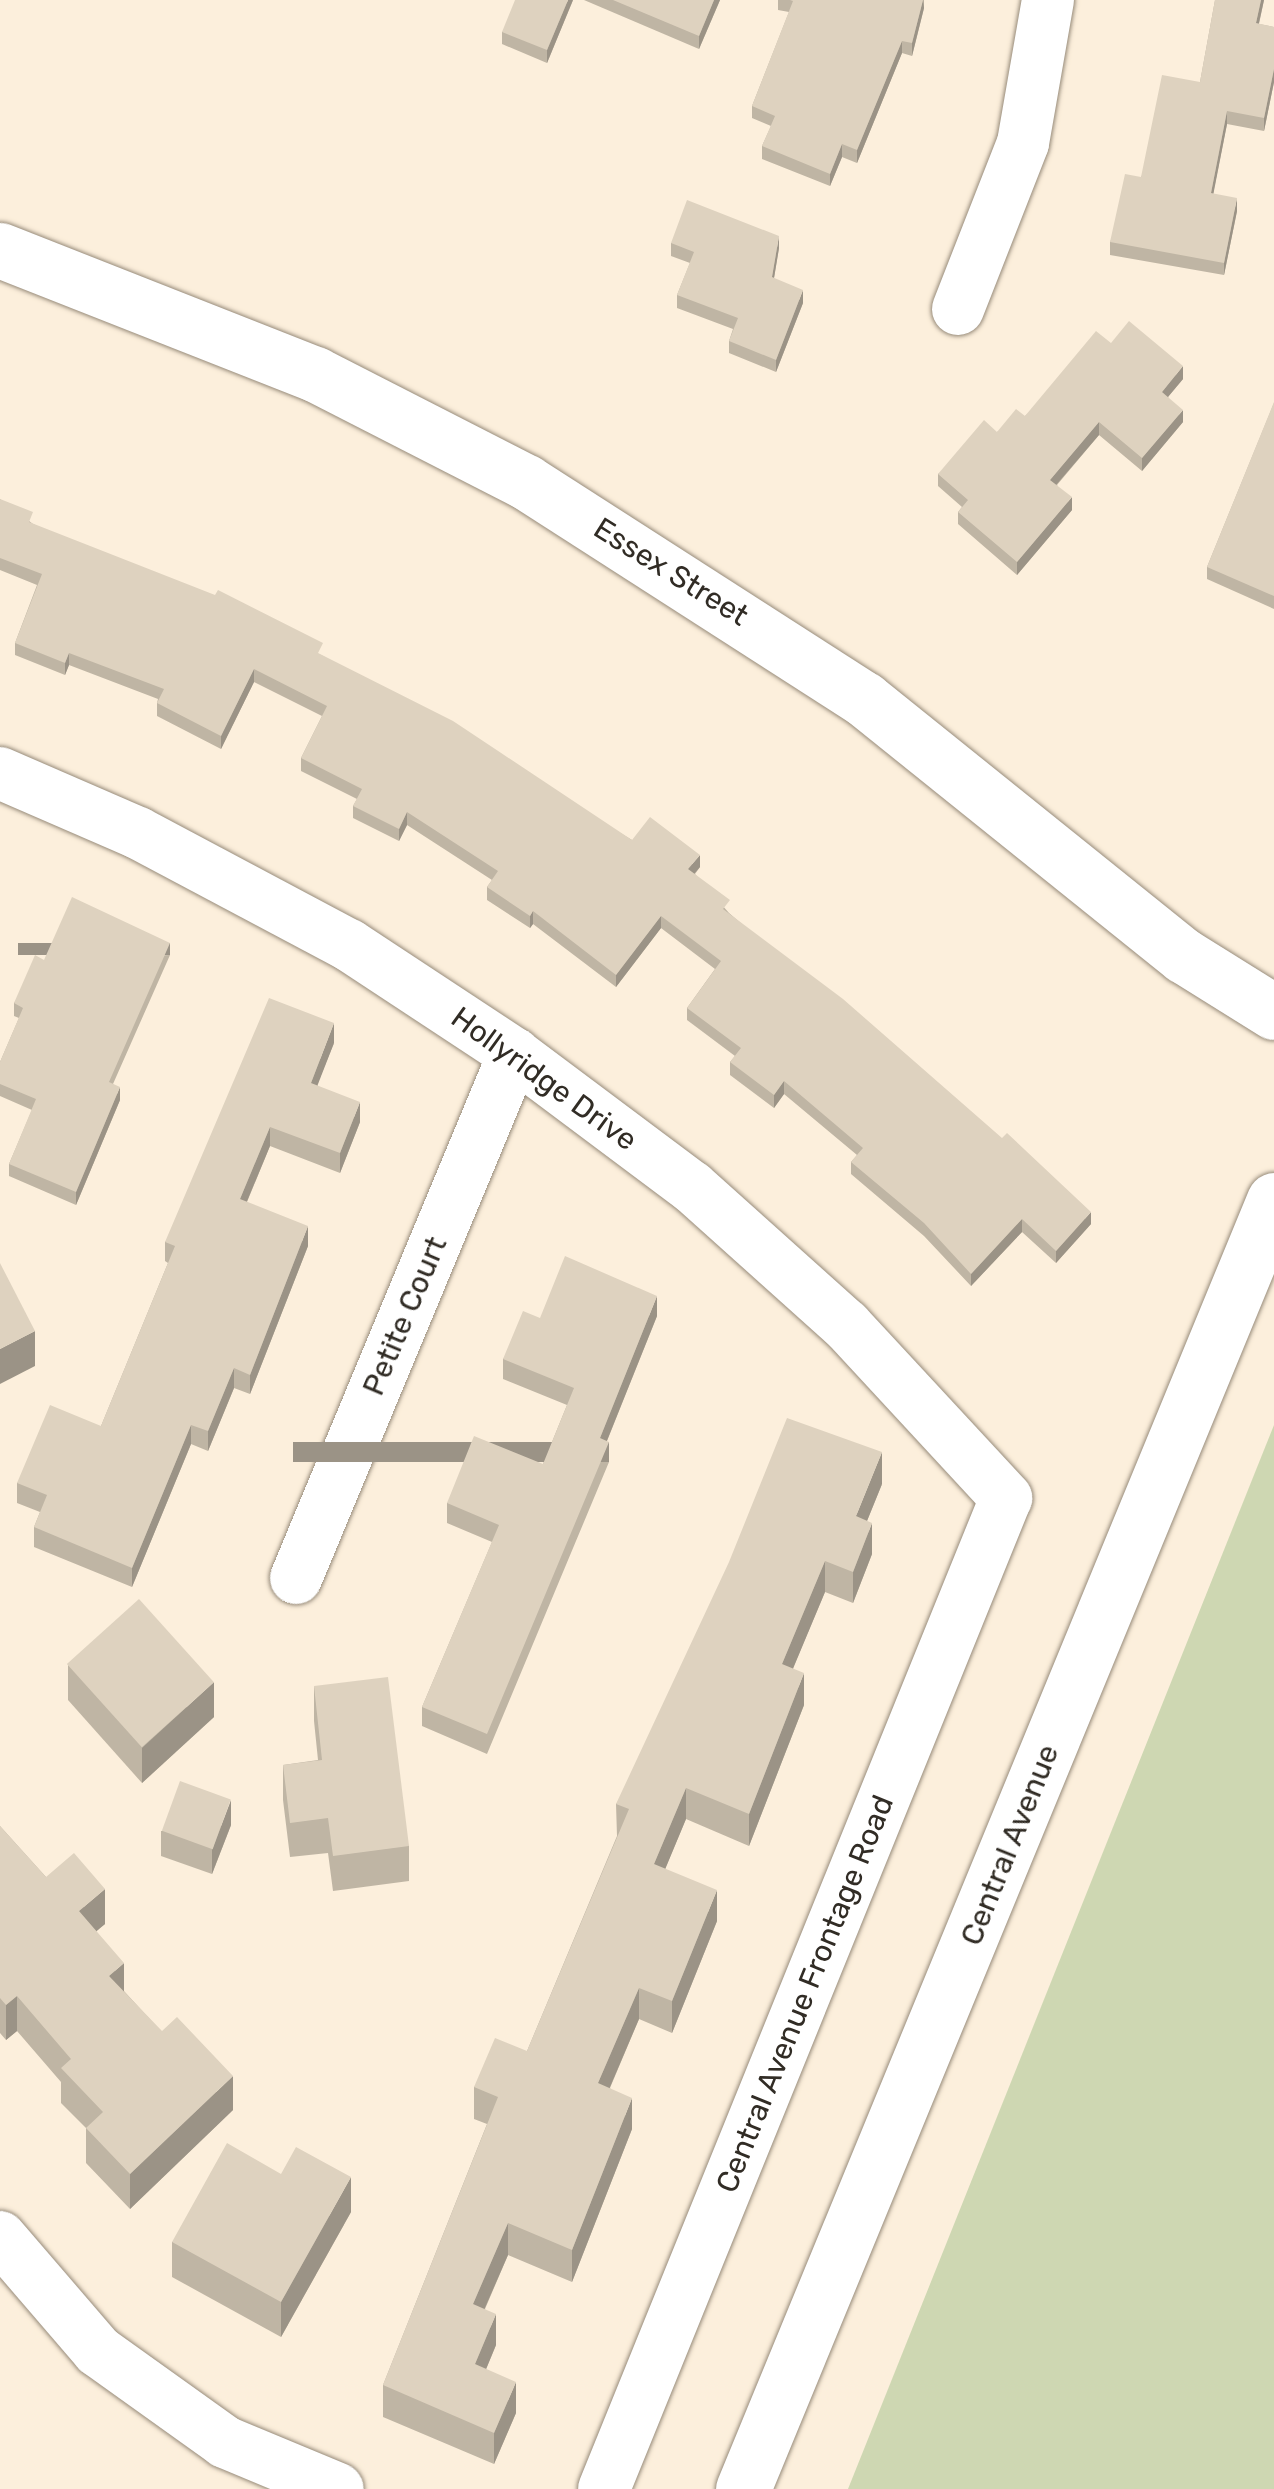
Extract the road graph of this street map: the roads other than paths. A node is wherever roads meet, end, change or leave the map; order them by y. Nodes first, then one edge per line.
1 (1048, 0) edge
2 (0, 250) edge
3 (958, 309) dead end
4 (0, 773) edge
5 (1274, 1012) edge
6 (514, 1054) junction
7 (1274, 1200) edge
8 (1006, 1498) joint
9 (296, 1578) dead end
10 (0, 2237) edge
11 (338, 2489) edge
12 (604, 2489) edge
13 (743, 2489) edge

1 - 3 street
2 - 5 street, Essex Street
4 - 6 street, Hollyridge Drive
6 - 8 street, Hollyridge Drive
6 - 9 street, Petite Court
7 - 13 street, Central Avenue
8 - 12 street, Central Avenue Frontage Road
10 - 11 street

